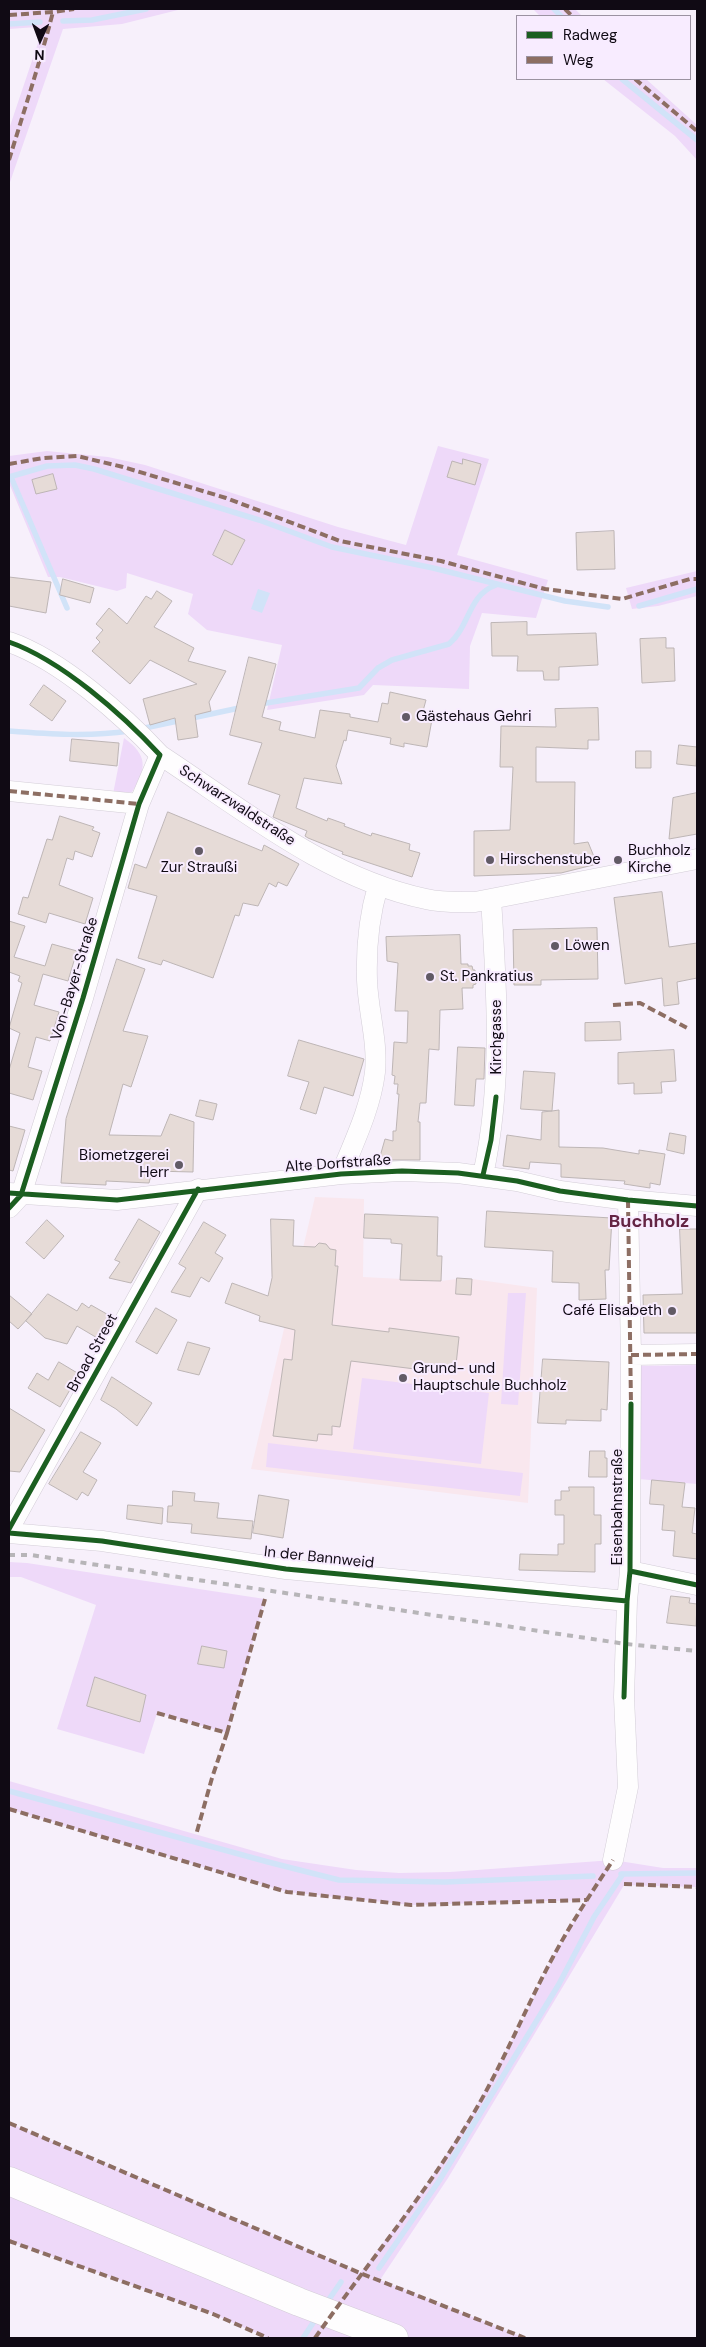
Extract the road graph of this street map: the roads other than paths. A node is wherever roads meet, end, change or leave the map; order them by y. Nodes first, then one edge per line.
1 (9, 642) edge
2 (160, 756) junction
3 (9, 791) edge
4 (138, 804) junction
5 (697, 859) edge
6 (378, 886) junction
7 (491, 899) junction
8 (341, 1174) junction
9 (483, 1175) junction
10 (198, 1189) junction
11 (13, 1198) edge
12 (628, 1200) junction
13 (697, 1206) edge
14 (697, 1354) edge
15 (631, 1355) junction
16 (9, 1531) edge
17 (630, 1571) junction
18 (697, 1585) edge
19 (627, 1601) junction
20 (614, 1860) dead end
21 (9, 2181) edge
22 (394, 2338) edge

1 - 2 street, Schwarzwaldstraße
2 - 4 street, Von-Bayer-Straße
2 - 6 street, Schwarzwaldstraße
3 - 4 street
4 - 11 street, Von-Bayer-Straße
5 - 7 street, Schwarzwaldstraße
6 - 7 street, Schwarzwaldstraße
6 - 8 street
7 - 9 street, Kirchgasse
8 - 9 street, Alte Dorfstraße
8 - 10 street, Alte Dorfstraße
9 - 12 street, Alte Dorfstraße
10 - 11 street, Alte Dorfstraße
10 - 16 street, Broad Street
12 - 13 street, Alte Dorfstraße
12 - 15 street, Eisenbahnstraße
14 - 15 street
15 - 17 street, Eisenbahnstraße
16 - 19 street, In der Bannweid
17 - 18 street, Eisenbahnstraße
17 - 19 street
19 - 20 street
21 - 22 main road

